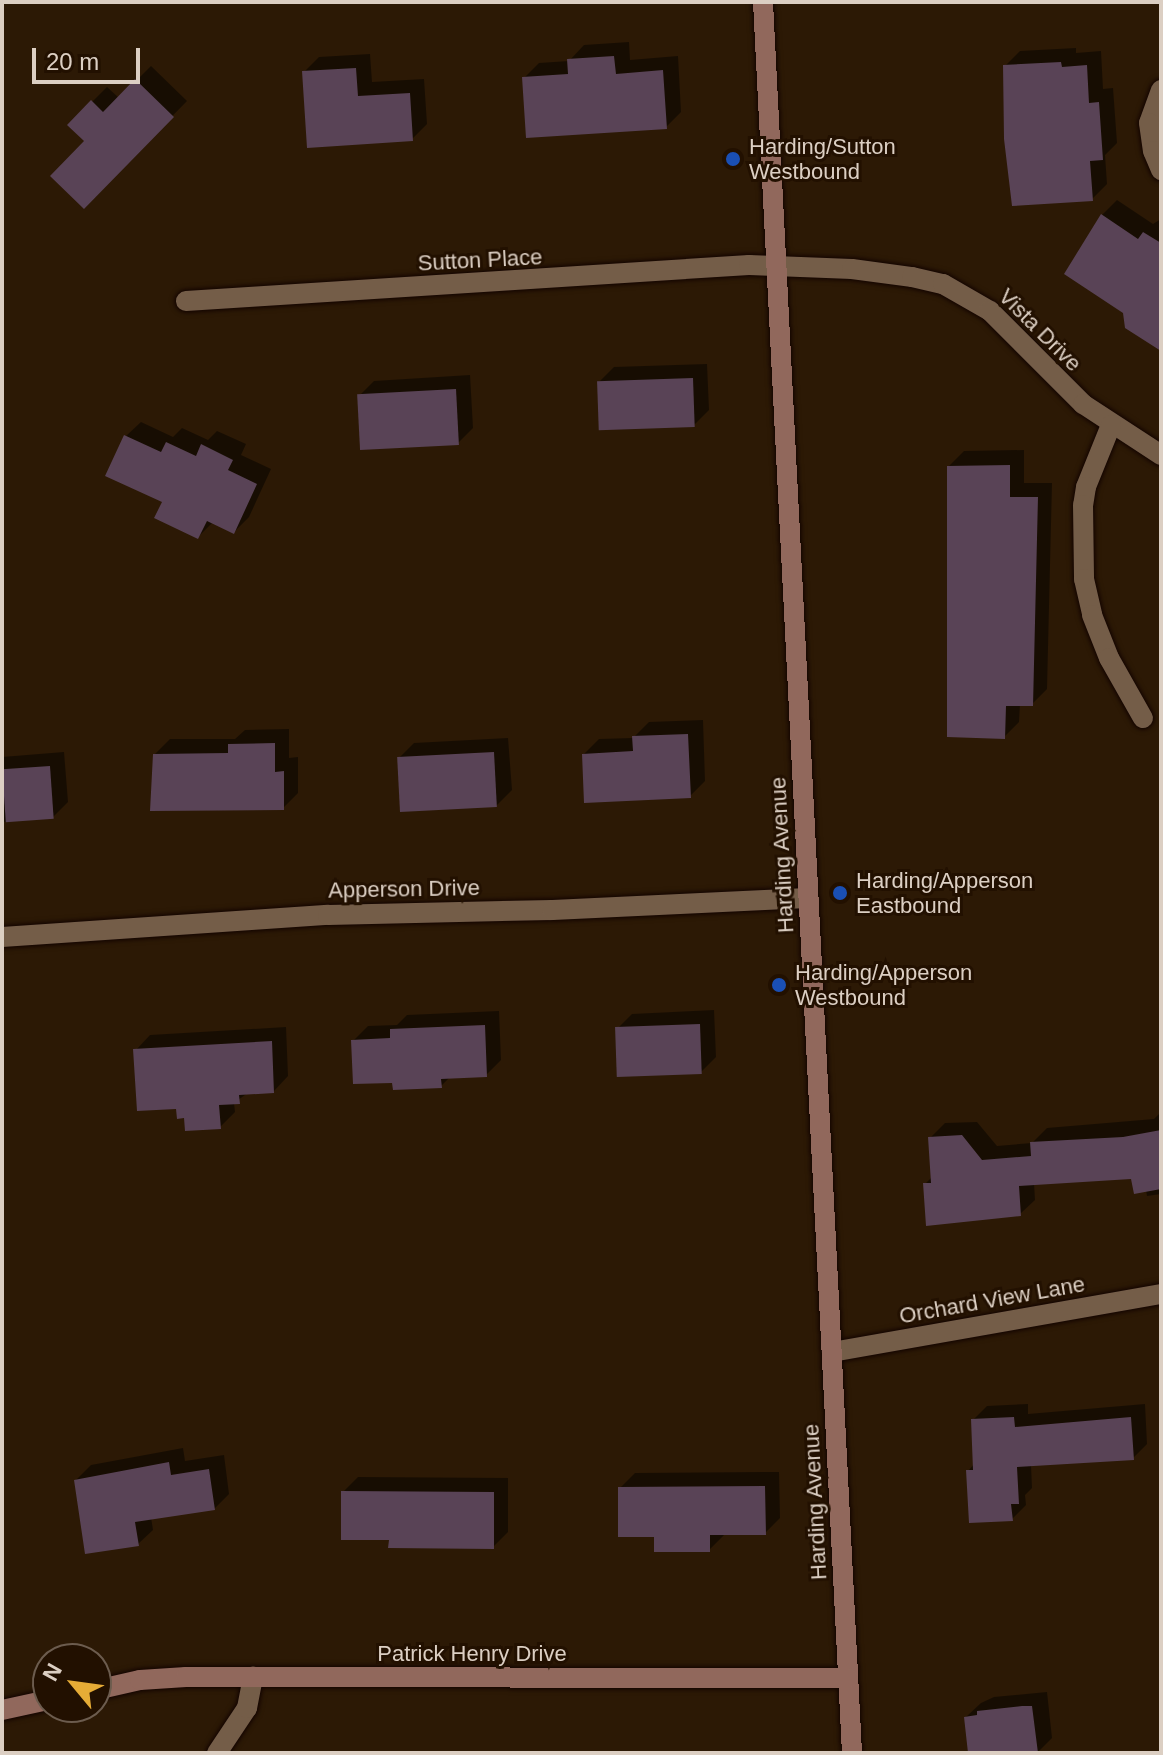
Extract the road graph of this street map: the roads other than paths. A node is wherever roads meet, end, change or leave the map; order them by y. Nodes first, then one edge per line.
1 (763, 2) edge
2 (1161, 90) edge
3 (1161, 170) edge
4 (776, 265) junction
5 (186, 301) dead end
6 (1111, 425) junction
7 (1161, 455) edge
8 (1143, 718) dead end
9 (808, 898) junction
10 (2, 937) edge
11 (1161, 1294) edge
12 (832, 1352) junction
13 (253, 1677) junction
14 (848, 1678) junction
15 (112, 1686) edge
16 (32, 1703) edge
17 (2, 1710) edge
18 (217, 1753) edge
19 (852, 1753) edge

1 - 4 main road, Harding Avenue
2 - 3 street
4 - 5 street, Sutton Place
4 - 6 street, Vista Drive
4 - 9 main road, Harding Avenue
6 - 7 street, Vista Drive
6 - 8 street
9 - 10 street, Apperson Drive
9 - 12 main road, Harding Avenue
11 - 12 street, Orchard View Lane
12 - 14 main road, Harding Avenue
13 - 14 main road, Patrick Henry Drive
13 - 15 main road, Patrick Henry Drive
13 - 18 street
14 - 19 main road, Harding Avenue
16 - 17 main road

